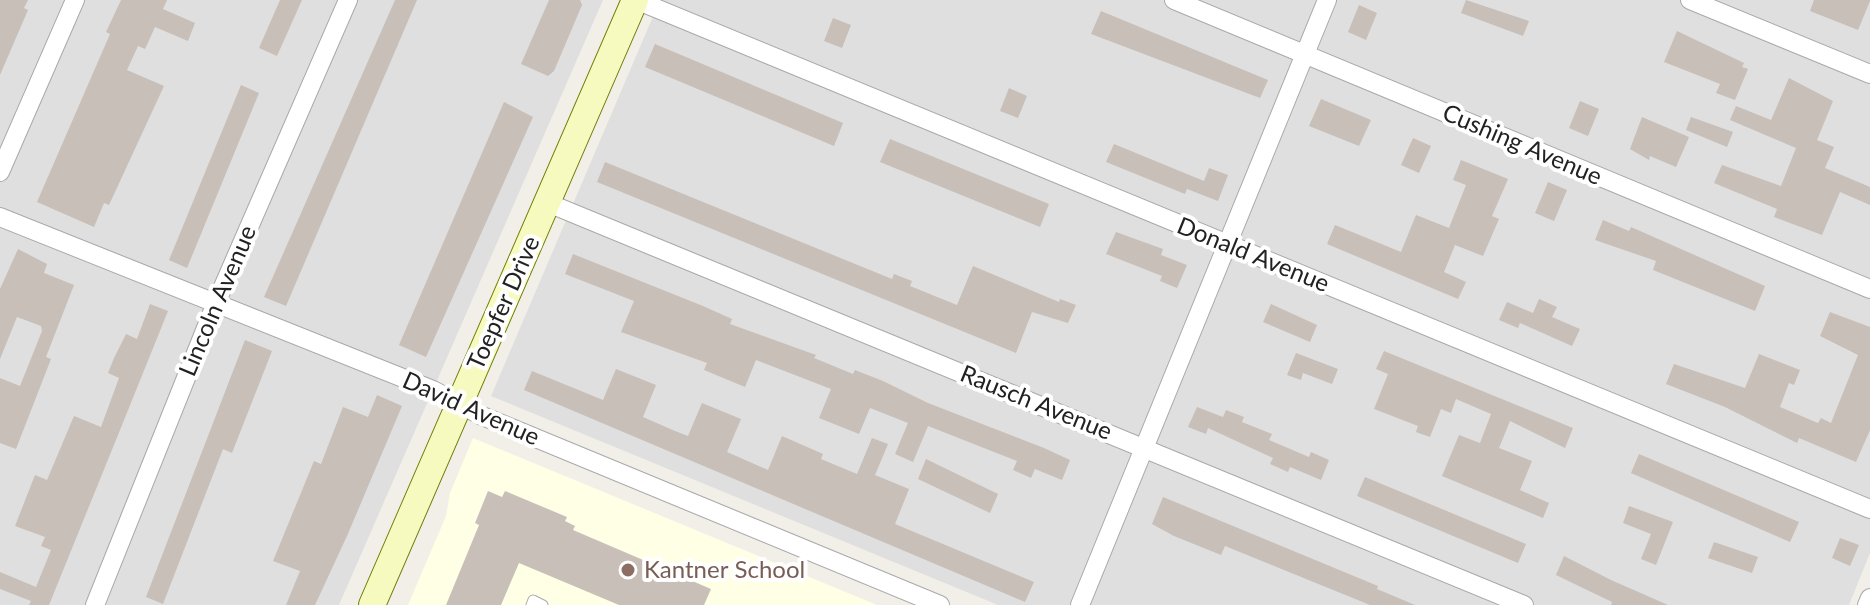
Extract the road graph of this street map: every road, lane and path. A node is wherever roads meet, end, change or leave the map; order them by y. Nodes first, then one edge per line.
1 (75, 0) edge
2 (348, 0) edge
3 (635, 0) edge
4 (1174, 0) edge
5 (1327, 0) edge
6 (1690, 0) edge
7 (1304, 54) junction
8 (1870, 74) edge
9 (0, 172) edge
10 (548, 203) junction
11 (0, 217) edge
12 (1228, 245) junction
13 (1870, 289) edge
14 (216, 303) junction
15 (459, 405) junction
16 (1146, 448) junction
17 (1870, 509) edge
18 (1870, 598) edge
19 (95, 605) edge
20 (372, 605) edge
21 (531, 605) edge
22 (543, 605) edge
23 (940, 605) edge
24 (1080, 605) edge
25 (1524, 605) edge
26 (1867, 605) edge

1 - 9 street
2 - 14 street, Lincoln Avenue
3 - 10 street, Toepfer Drive
3 - 12 street, Donald Avenue
4 - 7 street, Cushing Avenue
5 - 7 street
6 - 8 street
7 - 12 street
7 - 13 street, Cushing Avenue
10 - 15 street, Toepfer Drive
10 - 16 street, Rausch Avenue
11 - 14 street, David Avenue
12 - 16 street
12 - 17 street, Donald Avenue
14 - 15 street, David Avenue
14 - 19 street, Lincoln Avenue
15 - 20 street, Toepfer Drive
15 - 23 street, David Avenue
16 - 24 street
16 - 25 street, Rausch Avenue
18 - 26 street
21 - 22 lane

